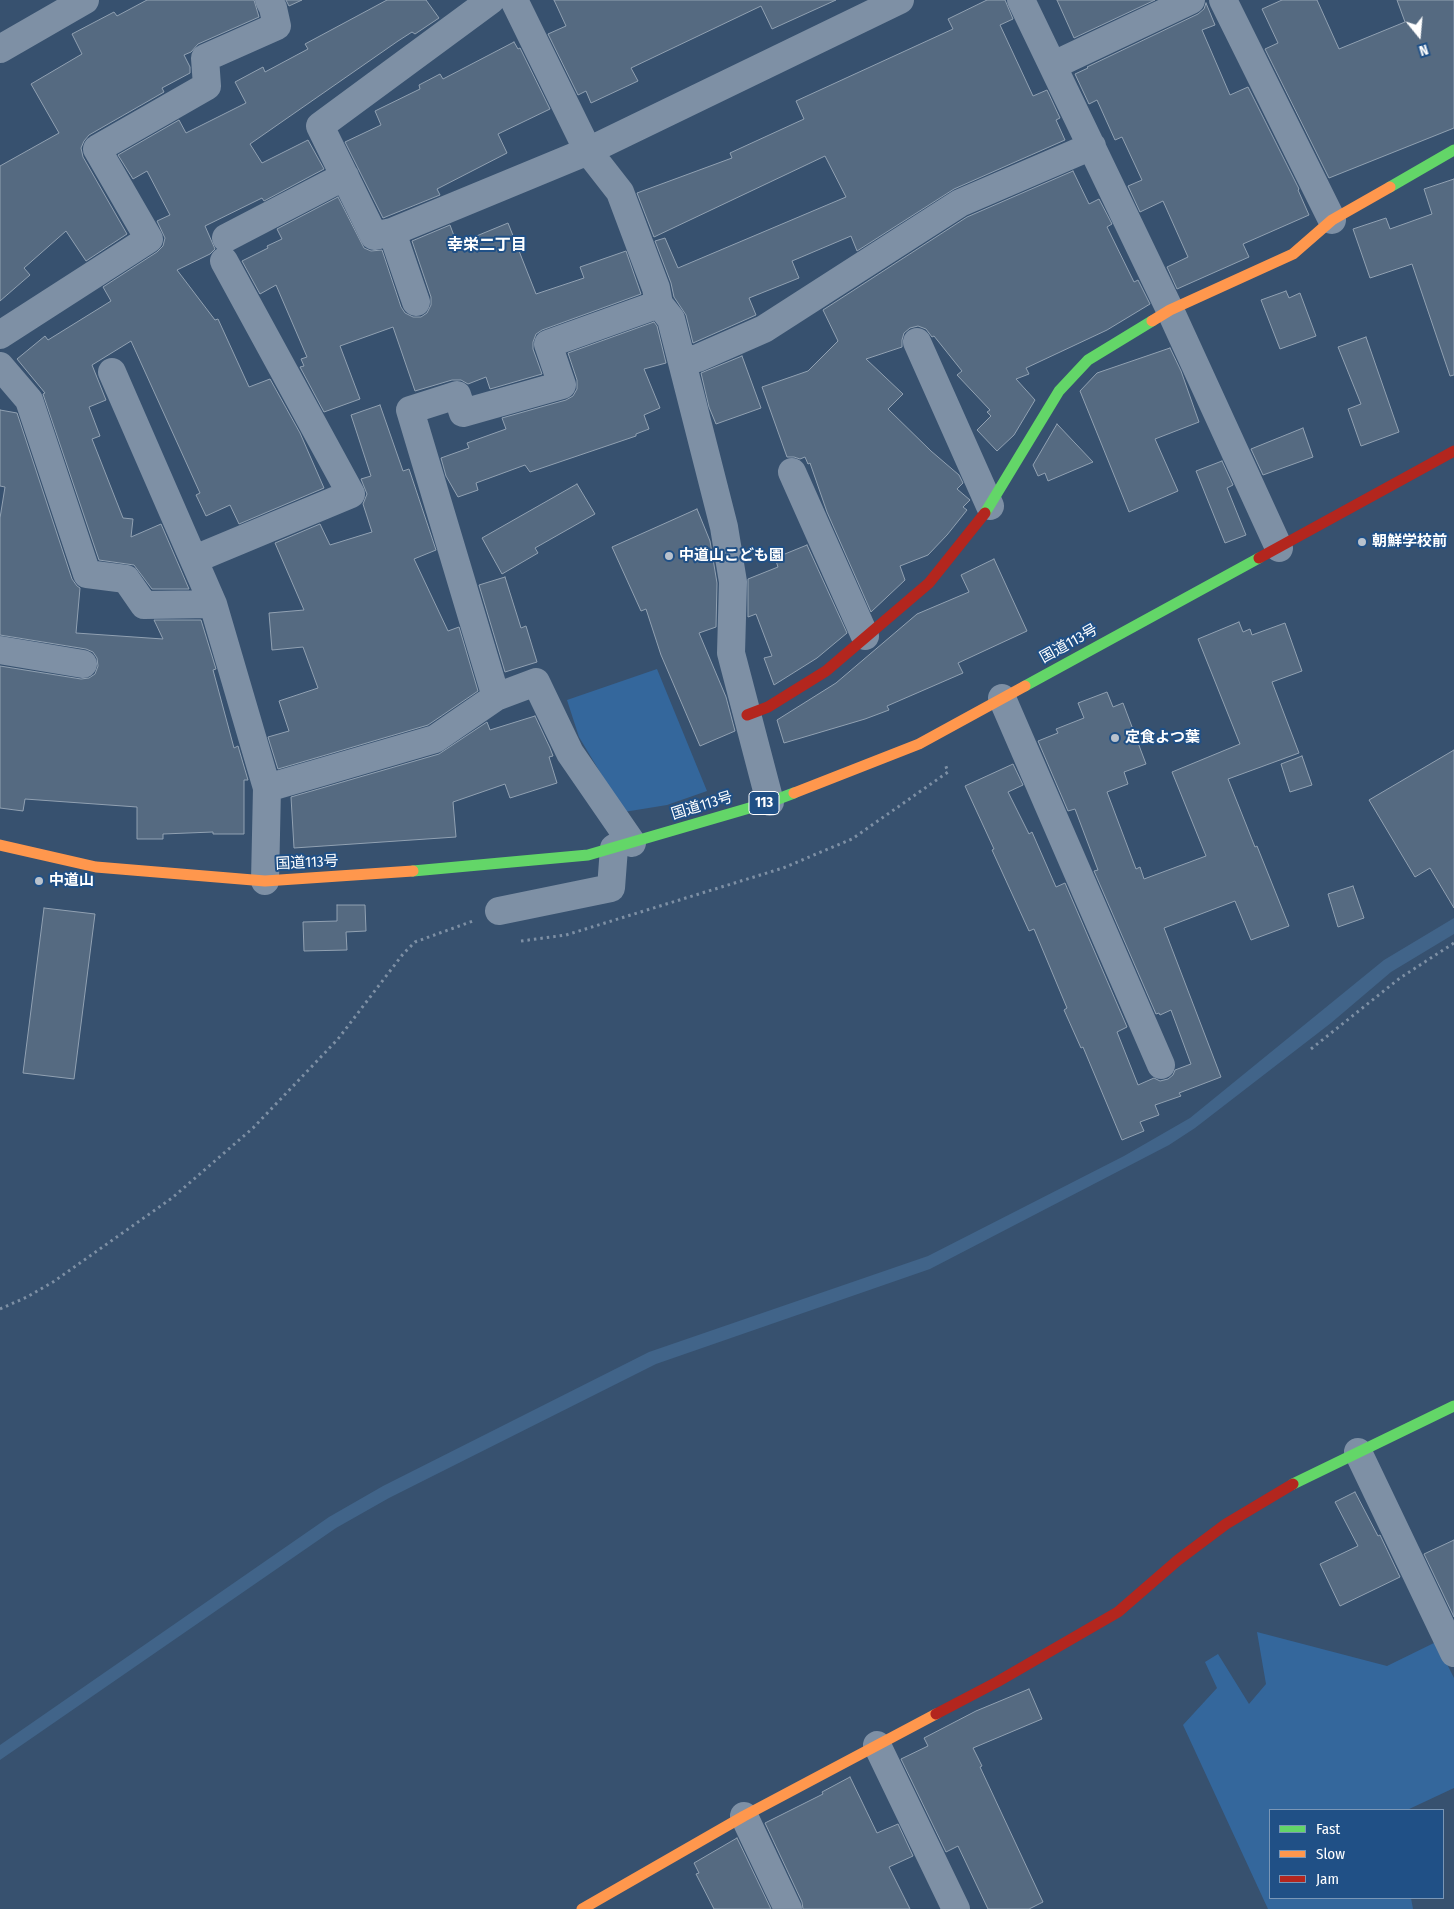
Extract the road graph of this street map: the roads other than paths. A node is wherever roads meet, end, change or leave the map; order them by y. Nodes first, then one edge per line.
1 (85, 0) edge
2 (269, 0) edge
3 (491, 0) edge
4 (514, 0) edge
5 (900, 0) edge
6 (1021, 0) edge
7 (1192, 0) edge
8 (1222, 0) edge
9 (0, 49) edge
10 (1054, 65) junction
11 (1092, 146) junction
12 (1454, 150) edge
13 (588, 151) junction
14 (345, 176) junction
15 (1332, 220) junction
16 (392, 232) junction
17 (416, 302) dead end
18 (659, 304) junction
19 (1170, 310) junction
20 (0, 335) edge
21 (918, 342) dead end
22 (682, 362) junction
23 (0, 366) edge
24 (112, 372) dead end
25 (1454, 451) edge
26 (792, 472) dead end
27 (990, 506) junction
28 (1279, 548) junction
29 (195, 559) junction
30 (213, 604) junction
31 (865, 636) junction
32 (0, 650) edge
33 (82, 664) dead end
34 (496, 697) junction
35 (1002, 698) junction
36 (748, 715) junction
37 (267, 788) junction
38 (770, 802) junction
39 (0, 844) edge
40 (623, 845) junction
41 (265, 881) junction
42 (499, 911) road end
43 (1161, 1065) dead end
44 (1454, 1406) edge
45 (1358, 1452) junction
46 (1454, 1652) edge
47 (877, 1745) junction
48 (744, 1816) junction
49 (582, 1909) edge
50 (788, 1909) edge
51 (956, 1909) edge

1 - 9 street
2 - 20 street
3 - 14 street
4 - 13 street
5 - 13 street
6 - 10 street
7 - 10 street
8 - 15 street
10 - 11 street
11 - 19 street
11 - 22 street
12 - 15 main road
13 - 16 street
13 - 18 street
14 - 16 street
14 - 29 street
15 - 19 main road
16 - 17 street
18 - 22 street
18 - 34 street
19 - 27 main road
19 - 28 street
21 - 27 street
22 - 36 street
23 - 30 street
24 - 29 street
25 - 28 main road, 国道113号 / 113
26 - 31 street
27 - 31 main road
28 - 35 main road, 国道113号 / 113
29 - 30 street
30 - 37 street
31 - 36 main road
32 - 33 street
34 - 37 street
34 - 40 street
35 - 38 main road, 国道113号 / 113
35 - 43 street
36 - 38 street
37 - 41 street
38 - 40 main road, 国道113号 / 113
39 - 41 main road, 国道113号 / 113
40 - 41 main road, 国道113号 / 113
40 - 42 street
44 - 45 main road
45 - 46 street
45 - 47 main road
47 - 48 main road
47 - 51 street
48 - 49 main road
48 - 50 street

